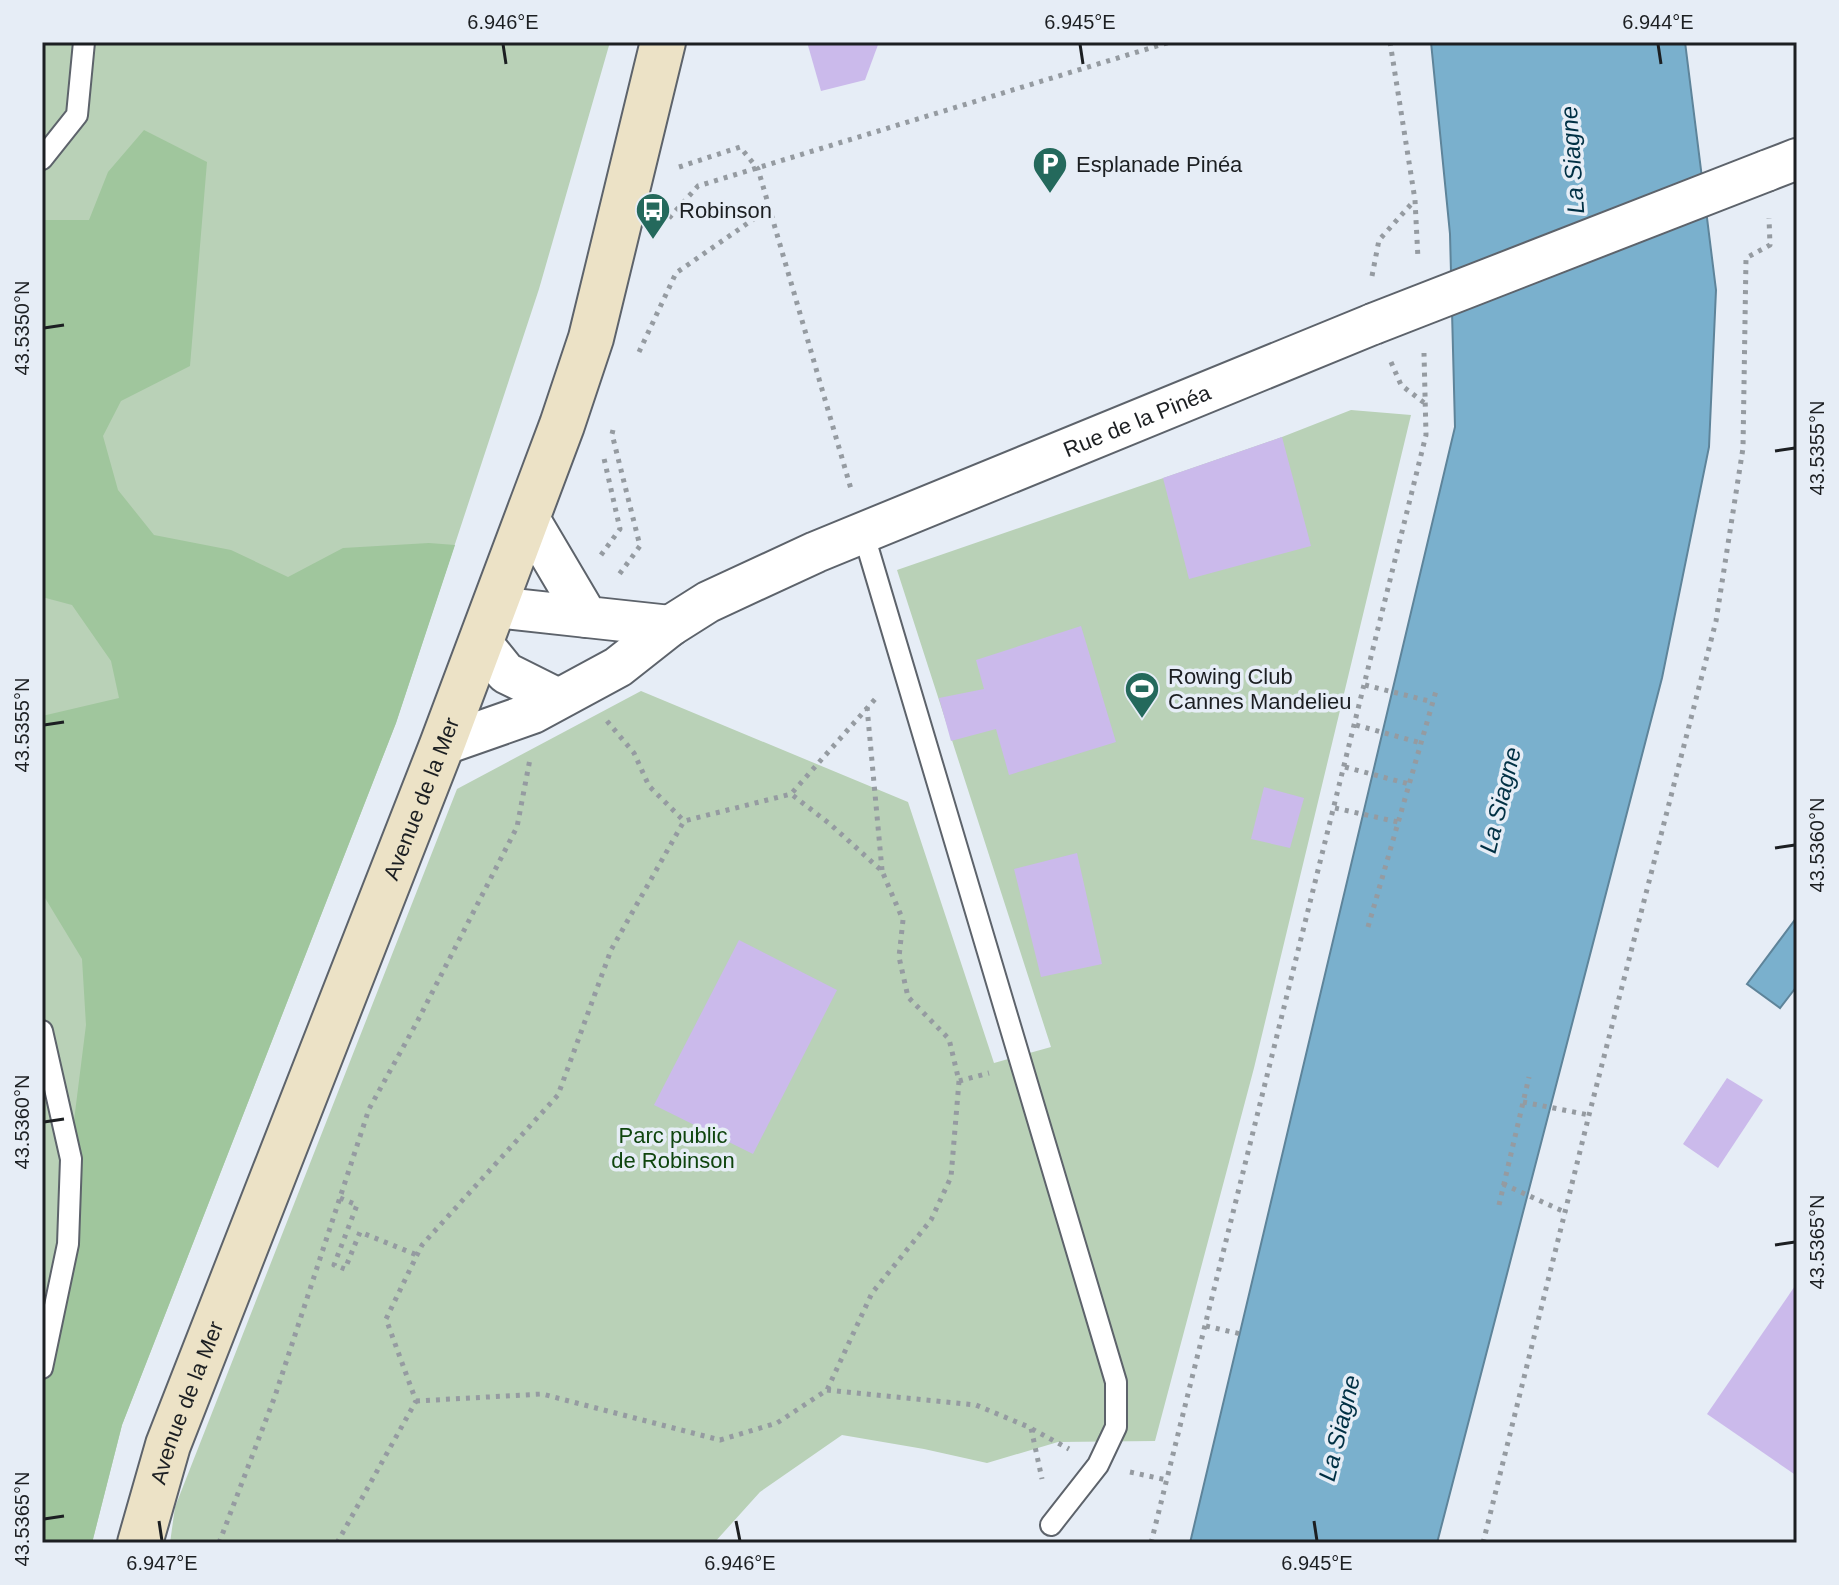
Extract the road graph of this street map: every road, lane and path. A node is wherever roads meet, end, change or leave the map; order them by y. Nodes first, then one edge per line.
1 (84, 42) edge
2 (663, 42) edge
3 (1170, 42) edge
4 (1390, 42) edge
5 (42, 159) edge
6 (1781, 165) edge
7 (679, 167) dead end
8 (758, 169) junction
9 (1415, 200) junction
10 (771, 207) junction
11 (663, 224) dead end
12 (1746, 258) dead end
13 (1419, 263) dead end
14 (1373, 324) junction
15 (1423, 342) dead end
16 (634, 366) dead end
17 (1427, 405) junction
18 (616, 421) dead end
19 (528, 517) junction
20 (863, 532) junction
21 (587, 617) junction
22 (488, 624) junction
23 (670, 626) junction
24 (905, 672) junction
25 (1365, 685) junction
26 (1436, 691) dead end
27 (568, 692) junction
28 (1433, 702) junction
29 (867, 707) junction
30 (1356, 725) junction
31 (1421, 743) junction
32 (442, 745) junction
33 (531, 751) dead end
34 (1345, 767) junction
35 (1409, 784) junction
36 (791, 794) junction
37 (1335, 808) junction
38 (684, 821) junction
39 (1398, 822) junction
40 (882, 871) junction
41 (1368, 927) dead end
42 (42, 1031) edge
43 (1529, 1077) dead end
44 (1523, 1102) junction
45 (1589, 1115) junction
46 (1503, 1184) junction
47 (340, 1198) junction
48 (1499, 1205) dead end
49 (1567, 1213) junction
50 (417, 1255) junction
51 (1206, 1326) junction
52 (1241, 1334) dead end
53 (42, 1368) edge
54 (827, 1390) junction
55 (416, 1401) junction
56 (1051, 1525) joint
57 (140, 1543) edge
58 (219, 1543) edge
59 (337, 1543) edge
60 (1151, 1543) edge
61 (1483, 1543) edge

1 - 5 lane
2 - 19 main road, Avenue de la Mer
3 - 8 path
4 - 9 path
6 - 14 street, Rue de la Pinéa, bridge
7 - 8 path
8 - 10 path
8 - 11 path
9 - 13 path
9 - 14 path
10 - 16 path
10 - 20 path
12 - 45 path
14 - 17 path
14 - 20 street, Rue de la Pinéa
15 - 17 path
17 - 25 path
18 - 21 path
19 - 21 street
19 - 22 main road, Avenue de la Mer
20 - 23 street, Rue de la Pinéa
20 - 24 lane
21 - 22 street
21 - 23 street
22 - 27 street
22 - 32 main road, Avenue de la Mer
23 - 27 street, Rue de la Pinéa
24 - 29 path
24 - 56 lane
25 - 28 path
25 - 30 path
26 - 28 path
27 - 32 street, Rue de la Pinéa
27 - 38 path
28 - 31 path
29 - 36 path
29 - 40 path
30 - 31 path
30 - 34 path
31 - 35 path
32 - 57 main road, Avenue de la Mer
33 - 47 path
34 - 35 path
34 - 37 path
35 - 39 path
36 - 38 path
36 - 40 path
37 - 39 path
37 - 51 path
38 - 50 path
39 - 41 path
40 - 54 path
42 - 53 lane
43 - 44 path
44 - 45 path
44 - 46 path
45 - 49 path
46 - 48 path
46 - 49 path
47 - 50 path
47 - 58 path
49 - 61 path
50 - 55 path
51 - 52 path
51 - 60 path
54 - 55 path
54 - 56 path
55 - 59 path

